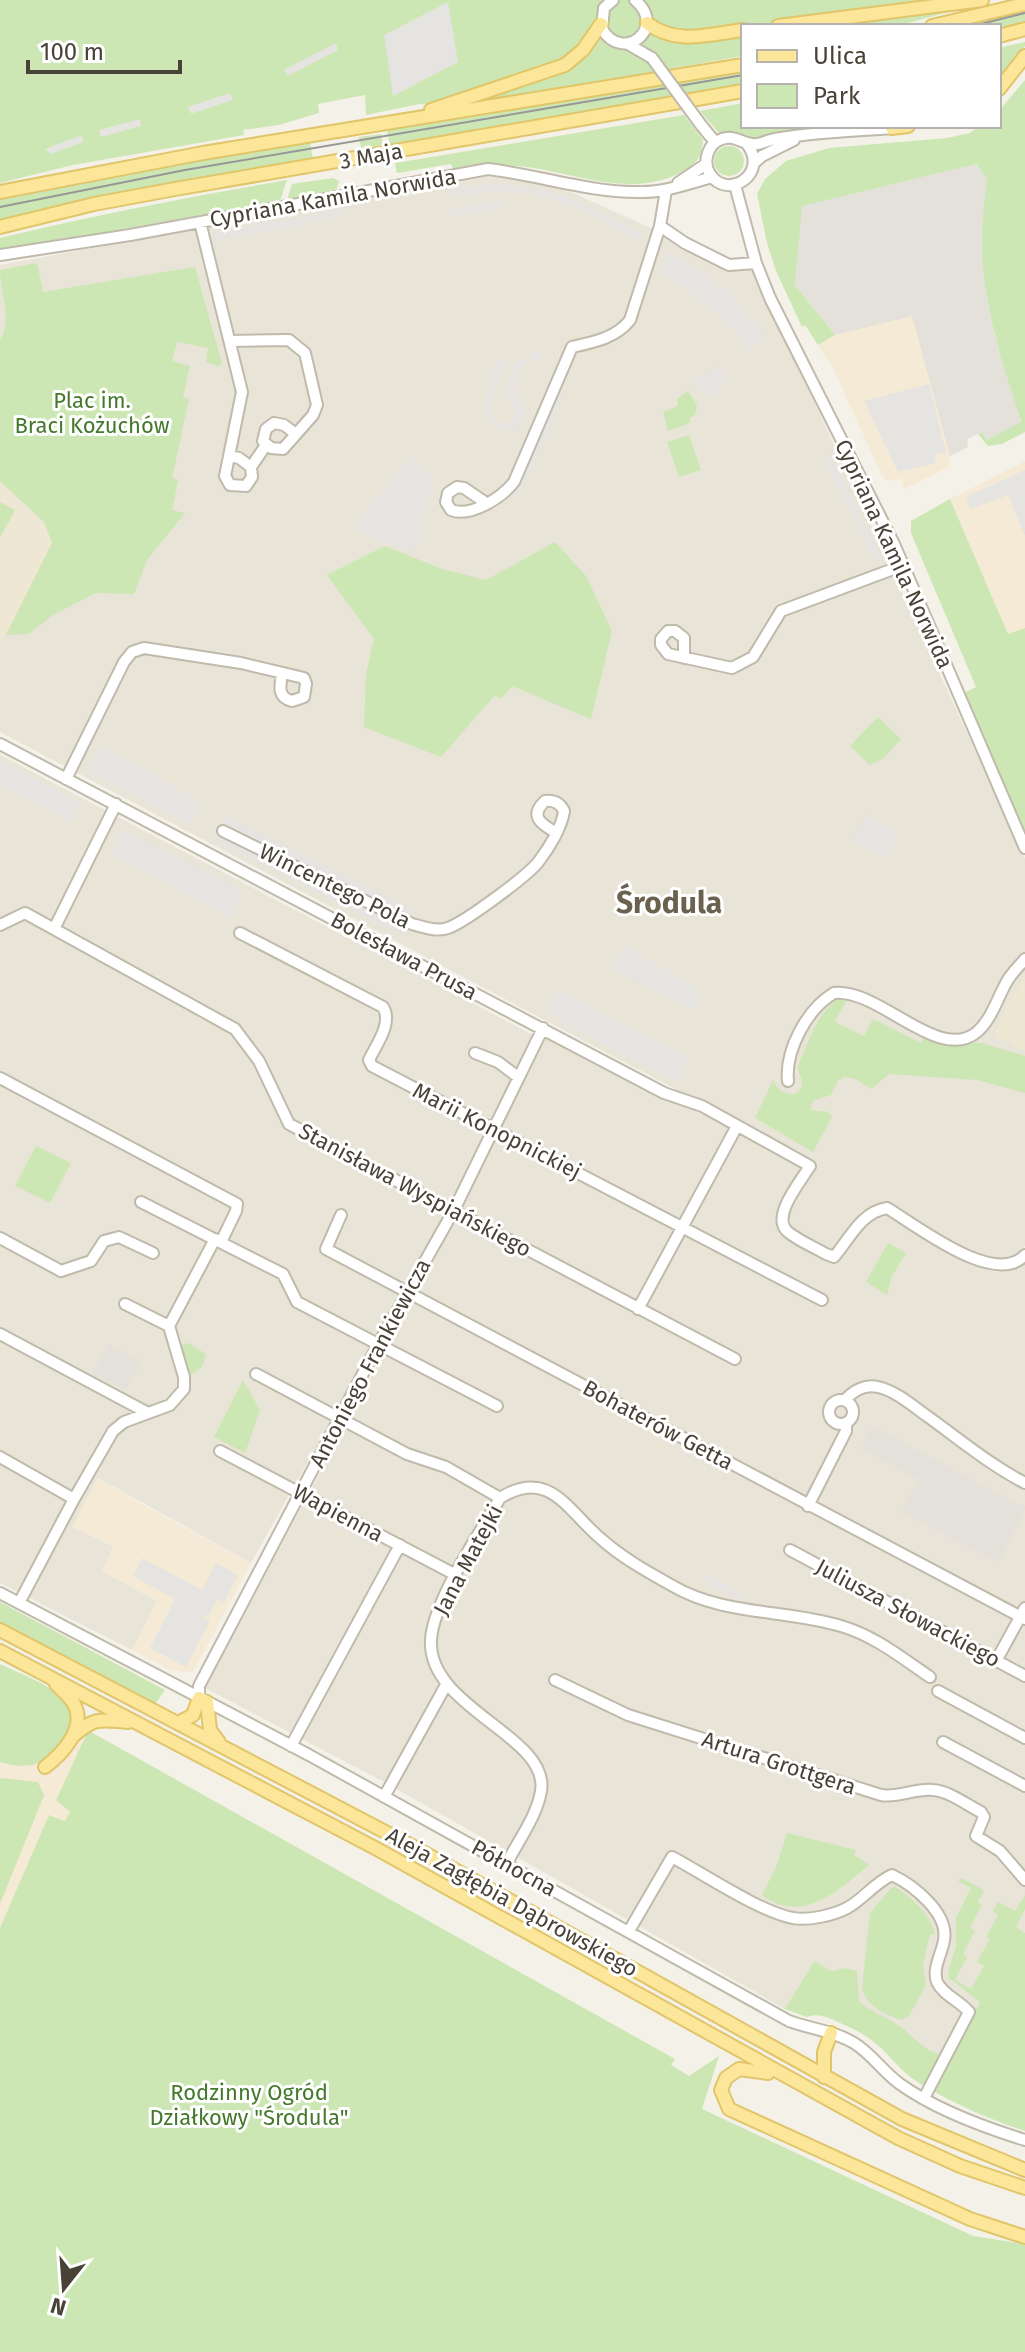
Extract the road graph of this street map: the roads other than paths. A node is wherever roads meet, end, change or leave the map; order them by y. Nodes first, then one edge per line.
1 (613, 0) edge
2 (635, 0) edge
3 (982, 0) edge
4 (1025, 4) edge
5 (601, 24) junction
6 (794, 24) edge
7 (940, 24) edge
8 (646, 28) junction
9 (1025, 29) edge
10 (741, 30) edge
11 (1003, 36) edge
12 (626, 43) junction
13 (1025, 56) edge
14 (652, 58) junction
15 (741, 65) edge
16 (1001, 86) edge
17 (741, 91) edge
18 (410, 119) junction
19 (892, 128) edge
20 (798, 138) junction
21 (715, 142) junction
22 (747, 144) junction
23 (754, 163) junction
24 (706, 164) junction
25 (712, 177) junction
26 (735, 185) junction
27 (666, 190) junction
28 (0, 192) edge
29 (200, 222) junction
30 (660, 226) junction
31 (0, 227) edge
32 (0, 255) edge
33 (756, 263) junction
34 (230, 341) junction
35 (296, 434) junction
36 (266, 445) junction
37 (229, 456) junction
38 (251, 467) junction
39 (486, 503) dead end
40 (904, 565) junction
41 (684, 658) dead end
42 (282, 674) dead end
43 (0, 744) edge
44 (66, 779) junction
45 (116, 804) junction
46 (223, 831) dead end
47 (555, 832) dead end
48 (1025, 848) edge
49 (0, 925) edge
50 (54, 929) junction
51 (240, 933) dead end
52 (1025, 959) edge
53 (543, 1028) junction
54 (475, 1053) dead end
55 (518, 1077) junction
56 (0, 1078) edge
57 (788, 1081) dead end
58 (737, 1126) junction
59 (494, 1129) junction
60 (141, 1202) dead end
61 (454, 1210) junction
62 (341, 1215) dead end
63 (682, 1227) junction
64 (0, 1238) edge
65 (218, 1240) junction
66 (153, 1253) dead end
67 (1025, 1255) edge
68 (408, 1293) junction
69 (822, 1300) dead end
70 (125, 1304) dead end
71 (638, 1309) junction
72 (169, 1326) junction
73 (0, 1334) edge
74 (379, 1343) junction
75 (735, 1359) dead end
76 (256, 1374) dead end
77 (845, 1400) junction
78 (497, 1406) dead end
79 (146, 1412) junction
80 (340, 1420) junction
81 (846, 1423) junction
82 (220, 1451) dead end
83 (0, 1457) edge
84 (1025, 1483) edge
85 (300, 1493) junction
86 (500, 1498) junction
87 (74, 1499) junction
88 (808, 1506) junction
89 (400, 1545) junction
90 (790, 1550) dead end
91 (456, 1575) junction
92 (0, 1593) edge
93 (19, 1603) junction
94 (1024, 1614) edge
95 (0, 1630) edge
96 (0, 1651) edge
97 (996, 1661) junction
98 (1025, 1676) edge
99 (930, 1677) dead end
100 (52, 1678) junction
101 (555, 1680) dead end
102 (446, 1685) junction
103 (938, 1691) dead end
104 (203, 1700) junction
105 (137, 1723) junction
106 (178, 1723) junction
107 (73, 1736) junction
108 (1025, 1738) edge
109 (943, 1742) dead end
110 (291, 1746) junction
111 (224, 1747) junction
112 (45, 1767) dead end
113 (1025, 1786) edge
114 (384, 1797) junction
115 (507, 1863) junction
116 (1025, 1880) edge
117 (629, 1931) junction
118 (831, 2033) junction
119 (786, 2077) junction
120 (824, 2077) junction
121 (924, 2098) junction
122 (1025, 2140) edge
123 (1025, 2170) edge
124 (1025, 2188) edge
125 (1025, 2237) edge

1 - 5 street
2 - 8 street
3 - 6 main road
4 - 7 main road
5 - 12 street
5 - 18 main road
8 - 10 main road
8 - 12 street
8 - 14 street
9 - 11 main road
12 - 14 street
13 - 16 main road
14 - 21 street, bridge
15 - 18 main road, 3 Maja
17 - 31 main road, 3 Maja
18 - 28 main road, 3 Maja
19 - 20 street
20 - 22 street
20 - 23 street
21 - 22 street
21 - 24 street
22 - 23 street
23 - 26 street
24 - 25 street
24 - 27 street
25 - 26 street
25 - 27 street, Cypriana Kamila Norwida
26 - 33 street, Cypriana Kamila Norwida
27 - 29 street, Cypriana Kamila Norwida
27 - 30 street
29 - 32 street, Cypriana Kamila Norwida
29 - 34 street
30 - 33 street
30 - 39 street
33 - 40 street, Cypriana Kamila Norwida
34 - 35 street
34 - 37 street
35 - 36 street
35 - 36 street
36 - 38 street
37 - 38 street
37 - 38 street
40 - 41 street
40 - 48 street, Cypriana Kamila Norwida
42 - 44 street
43 - 44 street, Bolesława Prusa
44 - 45 street, Bolesława Prusa
45 - 50 street
45 - 53 street, Bolesława Prusa
46 - 47 street, Wincentego Pola
49 - 50 street, Stanisława Wyspiańskiego
50 - 61 street, Stanisława Wyspiańskiego
51 - 59 street, Marii Konopnickiej
52 - 57 street
53 - 55 street, Antoniego Frankiewicza
53 - 58 street, Bolesława Prusa
54 - 55 street
55 - 59 street, Antoniego Frankiewicza
56 - 65 street
58 - 63 street
58 - 67 street, Bolesława Prusa
59 - 61 street, Antoniego Frankiewicza
59 - 63 street, Marii Konopnickiej
60 - 65 street
61 - 68 street, Antoniego Frankiewicza
61 - 71 street, Stanisława Wyspiańskiego
62 - 68 street, Bohaterów Getta
63 - 69 street, Marii Konopnickiej
63 - 71 street
64 - 66 street
65 - 72 street
65 - 74 street
68 - 74 street, Antoniego Frankiewicza
68 - 88 street, Bohaterów Getta
70 - 72 street
71 - 75 street, Stanisława Wyspiańskiego
72 - 79 street
73 - 79 street
74 - 78 street
74 - 80 street, Antoniego Frankiewicza
76 - 80 street
77 - 81 street
77 - 81 street
77 - 84 street
79 - 87 street
80 - 85 street, Antoniego Frankiewicza
80 - 86 street
81 - 88 street
82 - 85 street, Wapienna
83 - 87 street
85 - 89 street, Wapienna
85 - 104 street, Antoniego Frankiewicza
86 - 91 street, Jana Matejki
86 - 99 street, Jana Matejki
87 - 93 street
88 - 94 street, Bohaterów Getta
89 - 91 street, Wapienna
89 - 110 street
90 - 97 street, Juliusza Słowackiego
91 - 102 street, Jana Matejki
92 - 93 street, Północna
93 - 104 street, Północna
94 - 97 street
95 - 106 main road, Aleja Zagłębia Dąbrowskiego
96 - 100 main road, Aleja Zagłębia Dąbrowskiego
97 - 98 street, Juliusza Słowackiego
100 - 105 main road, Aleja Zagłębia Dąbrowskiego
100 - 107 main road
101 - 116 street, Artura Grottgera
102 - 114 street
102 - 115 street, Jana Matejki
103 - 108 street
104 - 106 main road
104 - 110 street, Północna
104 - 111 main road
105 - 107 main road
105 - 119 main road, Aleja Zagłębia Dąbrowskiego
106 - 111 main road, Aleja Zagłębia Dąbrowskiego
107 - 112 main road
109 - 113 street
110 - 114 street, Północna
111 - 120 main road, Aleja Zagłębia Dąbrowskiego
114 - 115 street, Północna
115 - 117 street, Północna
117 - 118 street, Północna
117 - 121 street
118 - 120 main road
118 - 121 street, Północna
119 - 124 main road, Aleja Zagłębia Dąbrowskiego
119 - 125 main road
120 - 123 main road, Aleja Zagłębia Dąbrowskiego
121 - 122 street, Północna

